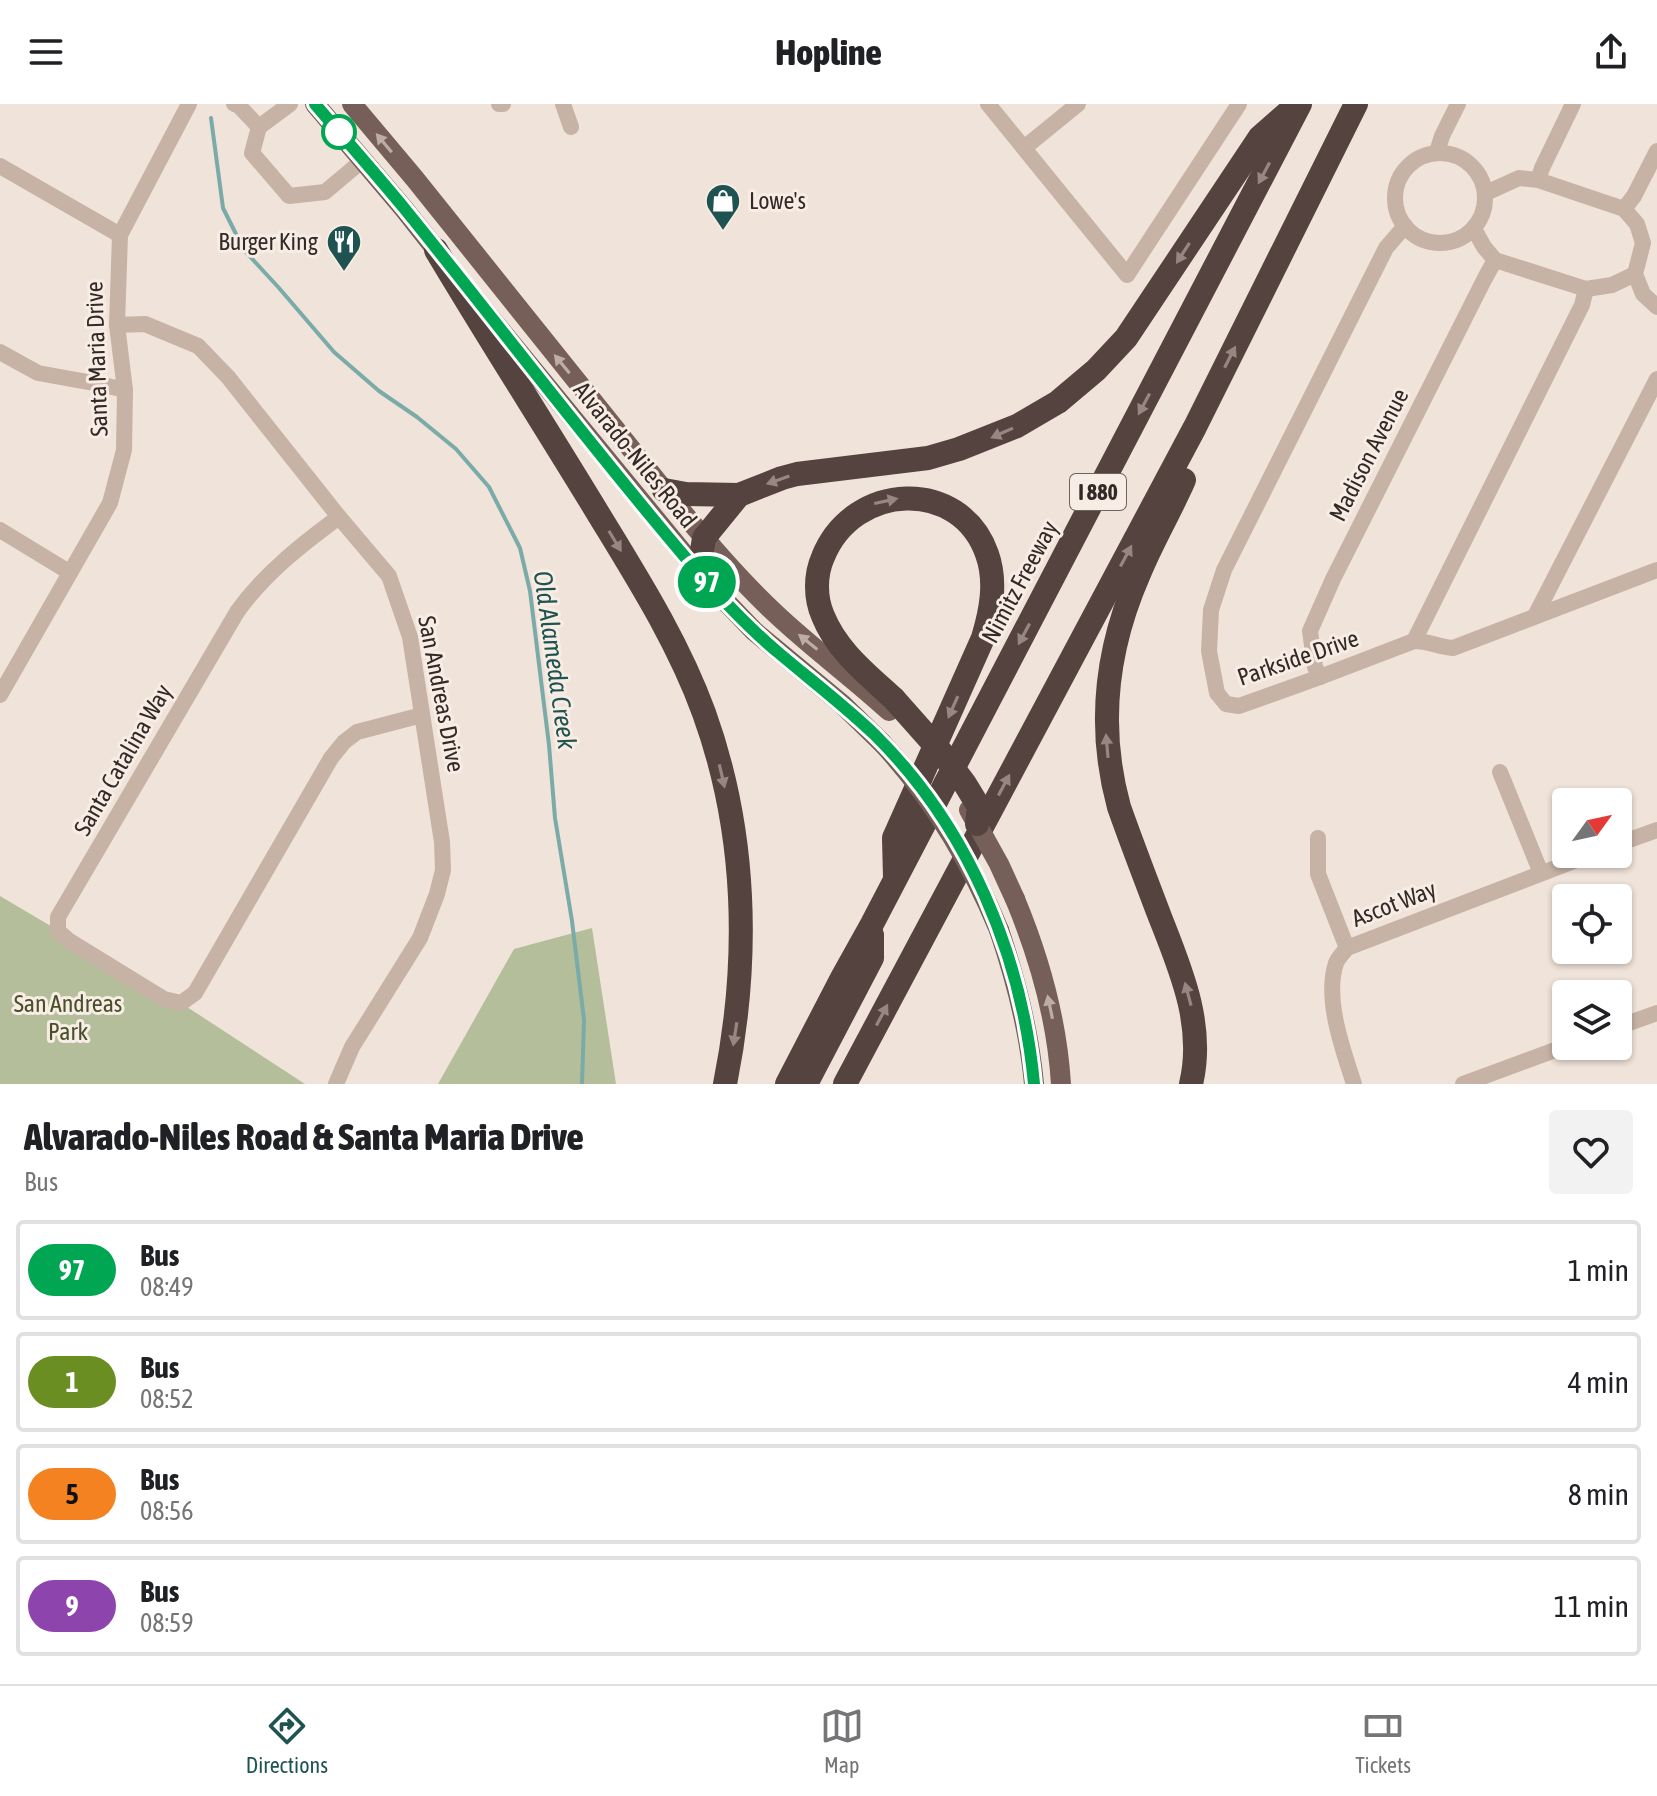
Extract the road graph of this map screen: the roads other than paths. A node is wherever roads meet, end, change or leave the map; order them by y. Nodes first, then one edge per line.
1 (189, 104) edge
2 (234, 104) edge
3 (290, 104) edge
4 (315, 104) edge
5 (352, 104) edge
6 (563, 104) edge
7 (988, 104) edge
8 (1078, 104) edge
9 (1239, 104) edge
10 (1300, 104) edge
11 (1356, 104) edge
12 (1458, 104) edge
13 (1573, 104) edge
14 (259, 127) junction
15 (571, 127) dead end
16 (1024, 148) junction
17 (1657, 151) edge
18 (1437, 152) junction
19 (363, 160) junction
20 (0, 166) edge
21 (1538, 180) junction
22 (1486, 193) junction
23 (1624, 209) junction
24 (1405, 226) junction
25 (1474, 229) junction
26 (1657, 231) edge
27 (120, 235) junction
28 (1643, 243) junction
29 (436, 250) junction
30 (1495, 260) junction
31 (1635, 274) junction
32 (1586, 289) junction
33 (1657, 307) edge
34 (117, 325) junction
35 (0, 352) edge
36 (1657, 379) edge
37 (125, 390) junction
38 (1195, 427) junction
39 (664, 490) junction
40 (739, 495) junction
41 (339, 517) junction
42 (0, 530) edge
43 (704, 538) junction
44 (1657, 570) edge
45 (69, 572) junction
46 (708, 583) junction
47 (1535, 616) junction
48 (1414, 641) junction
49 (1320, 677) junction
50 (0, 695) edge
51 (892, 705) junction
52 (422, 715) junction
53 (1500, 772) dead end
54 (977, 824) joint
55 (1657, 830) edge
56 (1318, 838) dead end
57 (1632, 839) edge
58 (1554, 868) edge
59 (1541, 873) junction
60 (895, 881) junction
61 (872, 924) junction
62 (1347, 948) junction
63 (1657, 1013) edge
64 (1632, 1022) edge
65 (1552, 1051) edge
66 (1191, 1080) edge
67 (336, 1084) edge
68 (725, 1084) edge
69 (787, 1084) edge
70 (806, 1084) edge
71 (845, 1084) edge
72 (1034, 1084) edge
73 (1061, 1084) edge
74 (1354, 1084) edge
75 (1463, 1084) edge

1 - 27 street, Santa Maria Drive
2 - 14 street
3 - 14 street
4 - 19 main road, Alvarado-Niles Road
39 -> 5 main road, Alvarado-Niles Road
6 - 15 street
7 - 16 street
8 - 16 street
9 - 16 street
10 -> 40 highway
10 -> 60 highway, Nimitz Freeway / I 880
38 -> 11 highway, I 880
12 - 18 street
13 - 21 street
14 - 19 street
17 - 23 street
18 - 22 street
18 - 24 street
19 - 29 main road, Alvarado-Niles Road
20 - 27 street
21 - 22 street
21 - 23 street
22 - 25 street
23 - 28 street
24 - 25 street
24 - 49 street, Parkside Drive
25 - 30 street
26 - 28 street
27 - 34 street, Santa Maria Drive
28 - 31 street
29 - 46 main road, Alvarado-Niles Road
29 -> 68 highway
30 - 32 street
30 - 49 street, Madison Avenue
31 - 32 street
31 - 33 street
32 - 48 street
34 - 37 street, Santa Maria Drive
34 - 41 street, San Andreas Drive
35 - 37 street
36 - 47 street
37 - 45 street, Santa Maria Drive
66 -> 38 highway
71 -> 38 highway, I 880
39 - 40 highway
39 - 43 main road, Alvarado-Niles Road
40 - 43 highway
41 - 52 street, San Andreas Drive
41 - 52 street, Santa Catalina Way
42 - 45 street
43 - 46 highway
51 -> 43 main road, Alvarado-Niles Road
44 - 47 street
45 - 50 street, Santa Maria Drive
46 - 72 main road, Alvarado-Niles Road, bridge
47 - 48 street
48 - 49 street, Parkside Drive
51 - 54 highway, bridge
51 -> 60 highway
52 - 67 street, San Andreas Drive
53 - 59 street
73 -> 54 main road, bridge
55 - 57 street
56 - 62 street
58 - 59 street, Ascot Way
59 - 62 street, Ascot Way
60 - 61 highway, Nimitz Freeway / I 880
61 - 69 highway, Nimitz Freeway / I 880
61 - 70 highway, I 880
62 - 74 street, Ascot Way
63 - 64 street
65 - 75 street

